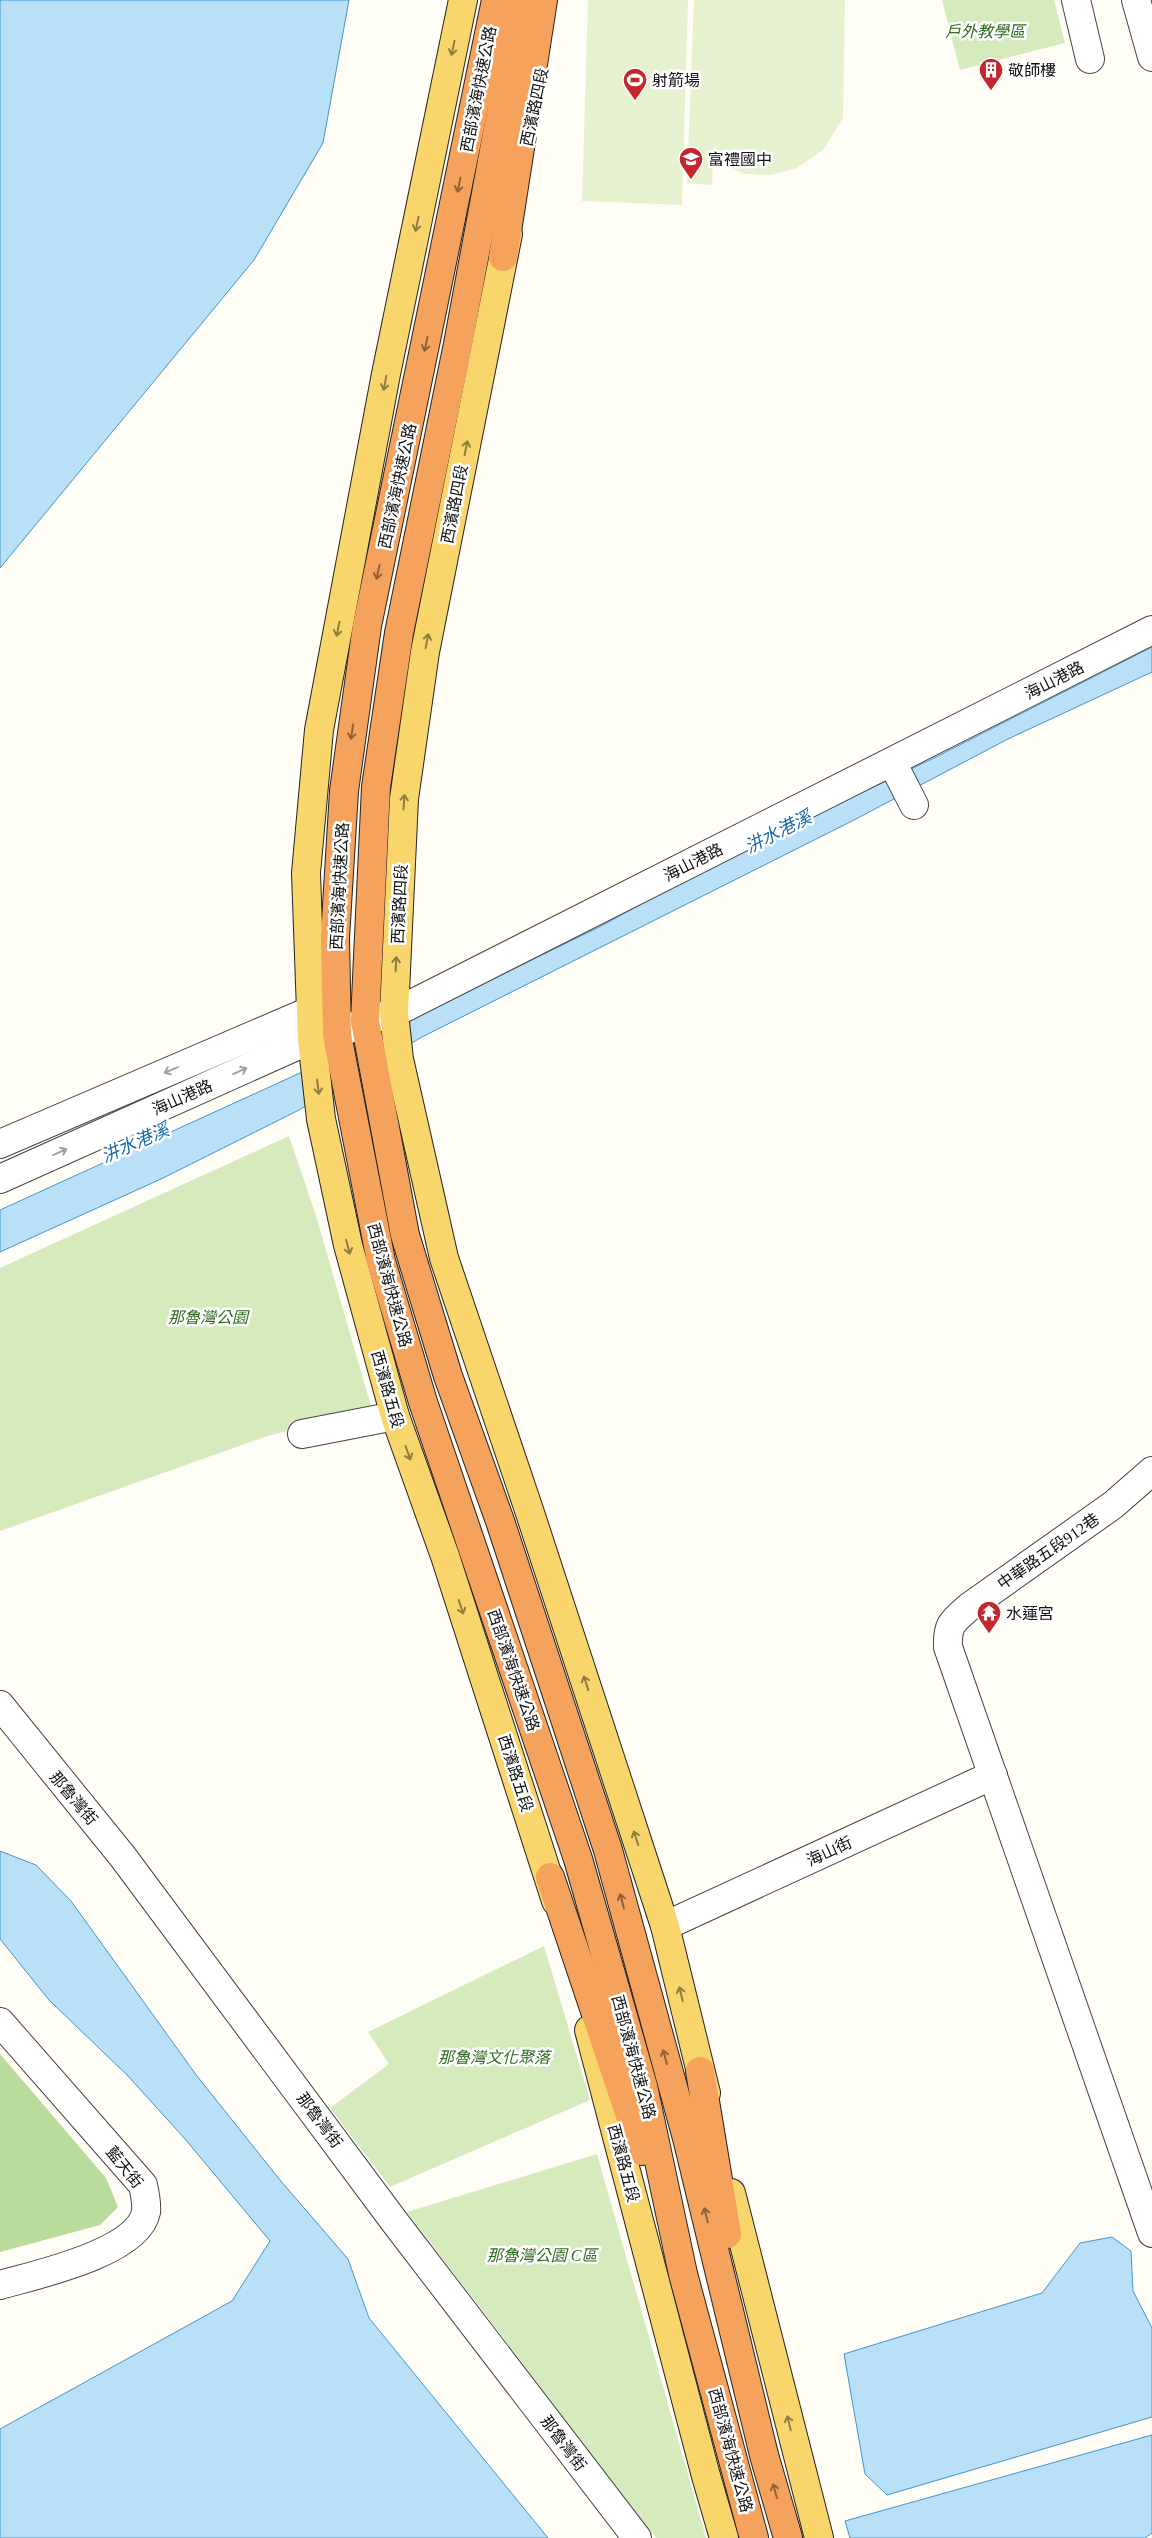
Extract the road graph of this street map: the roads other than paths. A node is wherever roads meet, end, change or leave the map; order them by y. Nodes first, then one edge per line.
1 (463, 0) edge
2 (496, 0) edge
3 (522, 0) edge
4 (543, 0) edge
5 (557, 0) edge
6 (1076, 0) edge
7 (1136, 0) edge
8 (1152, 57) edge
9 (1090, 59) dead end
10 (503, 257) junction
11 (1152, 630) edge
12 (892, 762) junction
13 (914, 805) dead end
14 (324, 1009) junction
15 (394, 1013) junction
16 (365, 1020) junction
17 (324, 1037) junction
18 (25, 1132) junction
19 (0, 1144) edge
20 (35, 1163) junction
21 (0, 1179) edge
22 (395, 1416) junction
23 (302, 1434) dead end
24 (1152, 1471) edge
25 (0, 1705) edge
26 (993, 1775) junction
27 (550, 1877) junction
28 (665, 1926) junction
29 (0, 2022) edge
30 (700, 2071) junction
31 (1152, 2233) edge
32 (683, 2274) junction
33 (0, 2285) edge
34 (764, 2455) junction
35 (637, 2538) edge
36 (724, 2538) edge
37 (754, 2538) edge
38 (788, 2538) edge
39 (819, 2538) edge

1 -> 14 main road
2 -> 14 highway, 西部濱海快速公路
3 - 16 highway, 西部濱海快速公路
4 - 10 highway
5 - 10 main road, 西濱路四段
6 - 9 street
7 - 8 street
15 -> 10 main road, 西濱路四段
11 - 12 street, 海山港路
12 - 13 street
12 - 15 street, 海山港路
14 - 16 street
14 - 17 highway, 西部濱海快速公路
14 -> 18 street, 海山港路
15 - 16 street, 海山港路
28 -> 15 main road
16 - 17 street, 海山港路
34 -> 16 highway, 西部濱海快速公路
20 -> 17 street, 海山港路
17 -> 22 main road, 西濱路五段
17 - 32 highway, 西部濱海快速公路
18 - 19 street, 海山港路
18 - 20 street
20 - 21 street, 海山港路
22 - 23 street
22 -> 27 main road, 西濱路五段
24 - 26 street, 中華路五段912巷
25 - 35 street, 那魯灣街
26 - 28 street, 海山街
26 - 31 street, 中華路五段912巷
27 - 32 highway
27 - 36 main road, 西濱路五段
30 -> 28 main road
29 - 33 street, 藍天街
30 - 34 highway
39 -> 30 main road
32 - 37 highway, 西部濱海快速公路
38 -> 34 highway, 西部濱海快速公路

